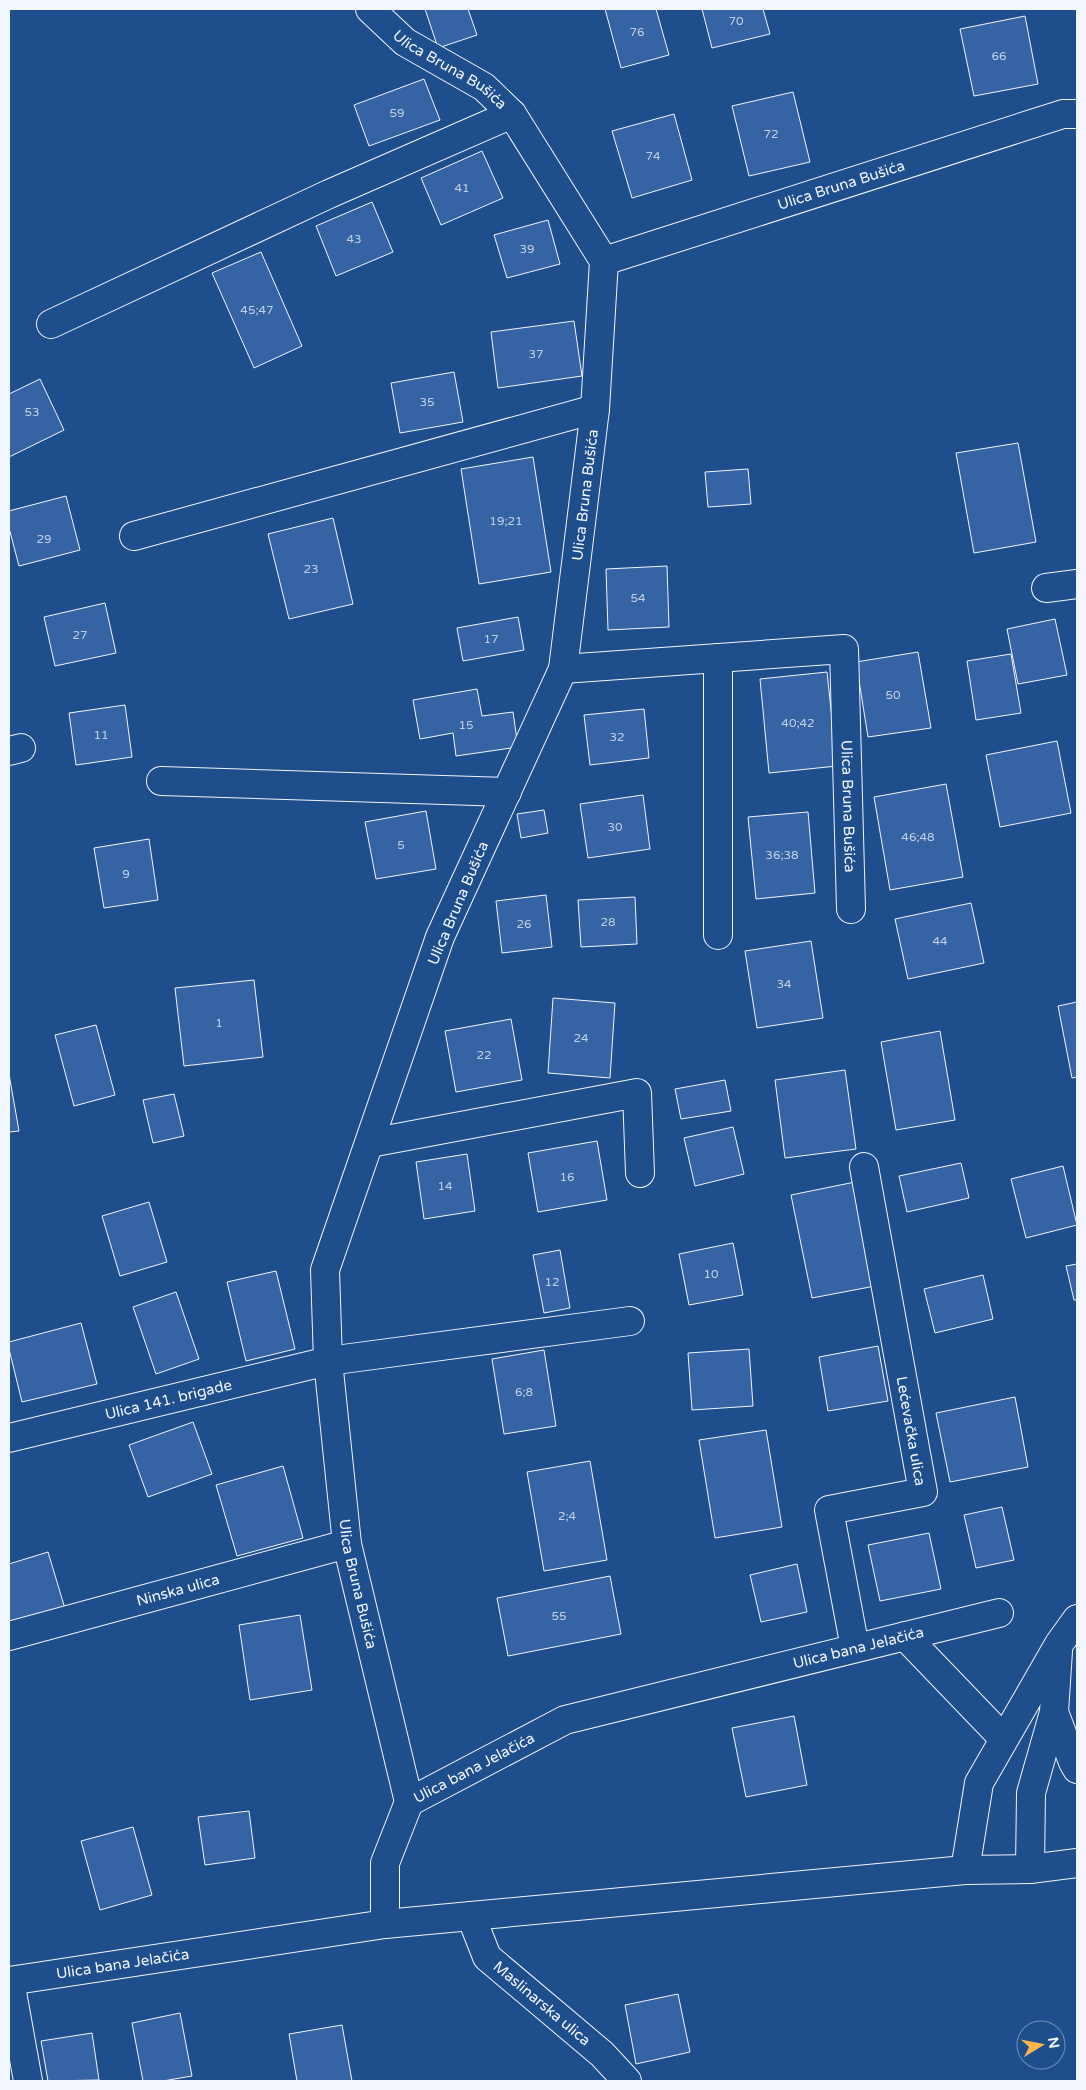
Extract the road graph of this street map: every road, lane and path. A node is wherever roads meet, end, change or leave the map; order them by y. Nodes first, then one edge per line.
1 (370, 9) edge
2 (512, 114) junction
3 (1077, 114) edge
4 (604, 261) junction
5 (51, 324) dead end
6 (595, 409) junction
7 (134, 536) dead end
8 (1077, 584) edge
9 (1046, 588) dead end
10 (718, 658) junction
11 (564, 669) junction
12 (161, 781) dead end
13 (508, 792) junction
14 (851, 909) dead end
15 (718, 935) dead end
16 (370, 1143) junction
17 (864, 1167) dead end
18 (640, 1173) dead end
19 (630, 1321) dead end
20 (328, 1361) junction
21 (9, 1438) edge
22 (347, 1544) junction
23 (999, 1613) dead end
24 (1077, 1619) edge
25 (9, 1636) edge
26 (906, 1636) junction
27 (1059, 1644) junction
28 (855, 1648) junction
29 (1054, 1712) junction
30 (1004, 1738) junction
31 (1077, 1769) edge
32 (409, 1802) junction
33 (1077, 1863) edge
34 (1030, 1869) junction
35 (965, 1870) junction
36 (471, 1916) junction
37 (385, 1924) junction
38 (10, 1981) edge
39 (28, 2081) edge
40 (627, 2081) edge

1 - 2 street, Ulica Bruna Bušića
2 - 4 street, Ulica Bruna Bušića
2 - 5 street
3 - 4 street, Ulica Bruna Bušića
4 - 6 street, Ulica Bruna Bušića
6 - 7 street
6 - 11 street, Ulica Bruna Bušića
8 - 9 street
10 - 11 street, Ulica Bruna Bušića
10 - 14 street, Ulica Bruna Bušića
10 - 15 street
11 - 13 street, Ulica Bruna Bušića
12 - 13 street
13 - 16 street, Ulica Bruna Bušića
16 - 18 street
16 - 20 street, Ulica Bruna Bušića
17 - 28 street, Lećevačka ulica
19 - 20 street
20 - 21 street, Ulica 141. brigade
20 - 22 street, Ulica Bruna Bušića
22 - 25 street, Ninska ulica
22 - 32 street, Ulica Bruna Bušića
23 - 26 street, Ulica bana Jelačića
24 - 27 street
26 - 28 street, Ulica bana Jelačića
26 - 30 street
27 - 29 street
27 - 30 street
28 - 32 street, Ulica bana Jelačića
29 - 31 street
29 - 34 street
30 - 35 street
32 - 37 street, Ulica bana Jelačića
33 - 34 street
34 - 35 street
35 - 36 street
36 - 37 street
36 - 40 street, Maslinarska ulica
37 - 38 street, Ulica bana Jelačića
38 - 39 street

